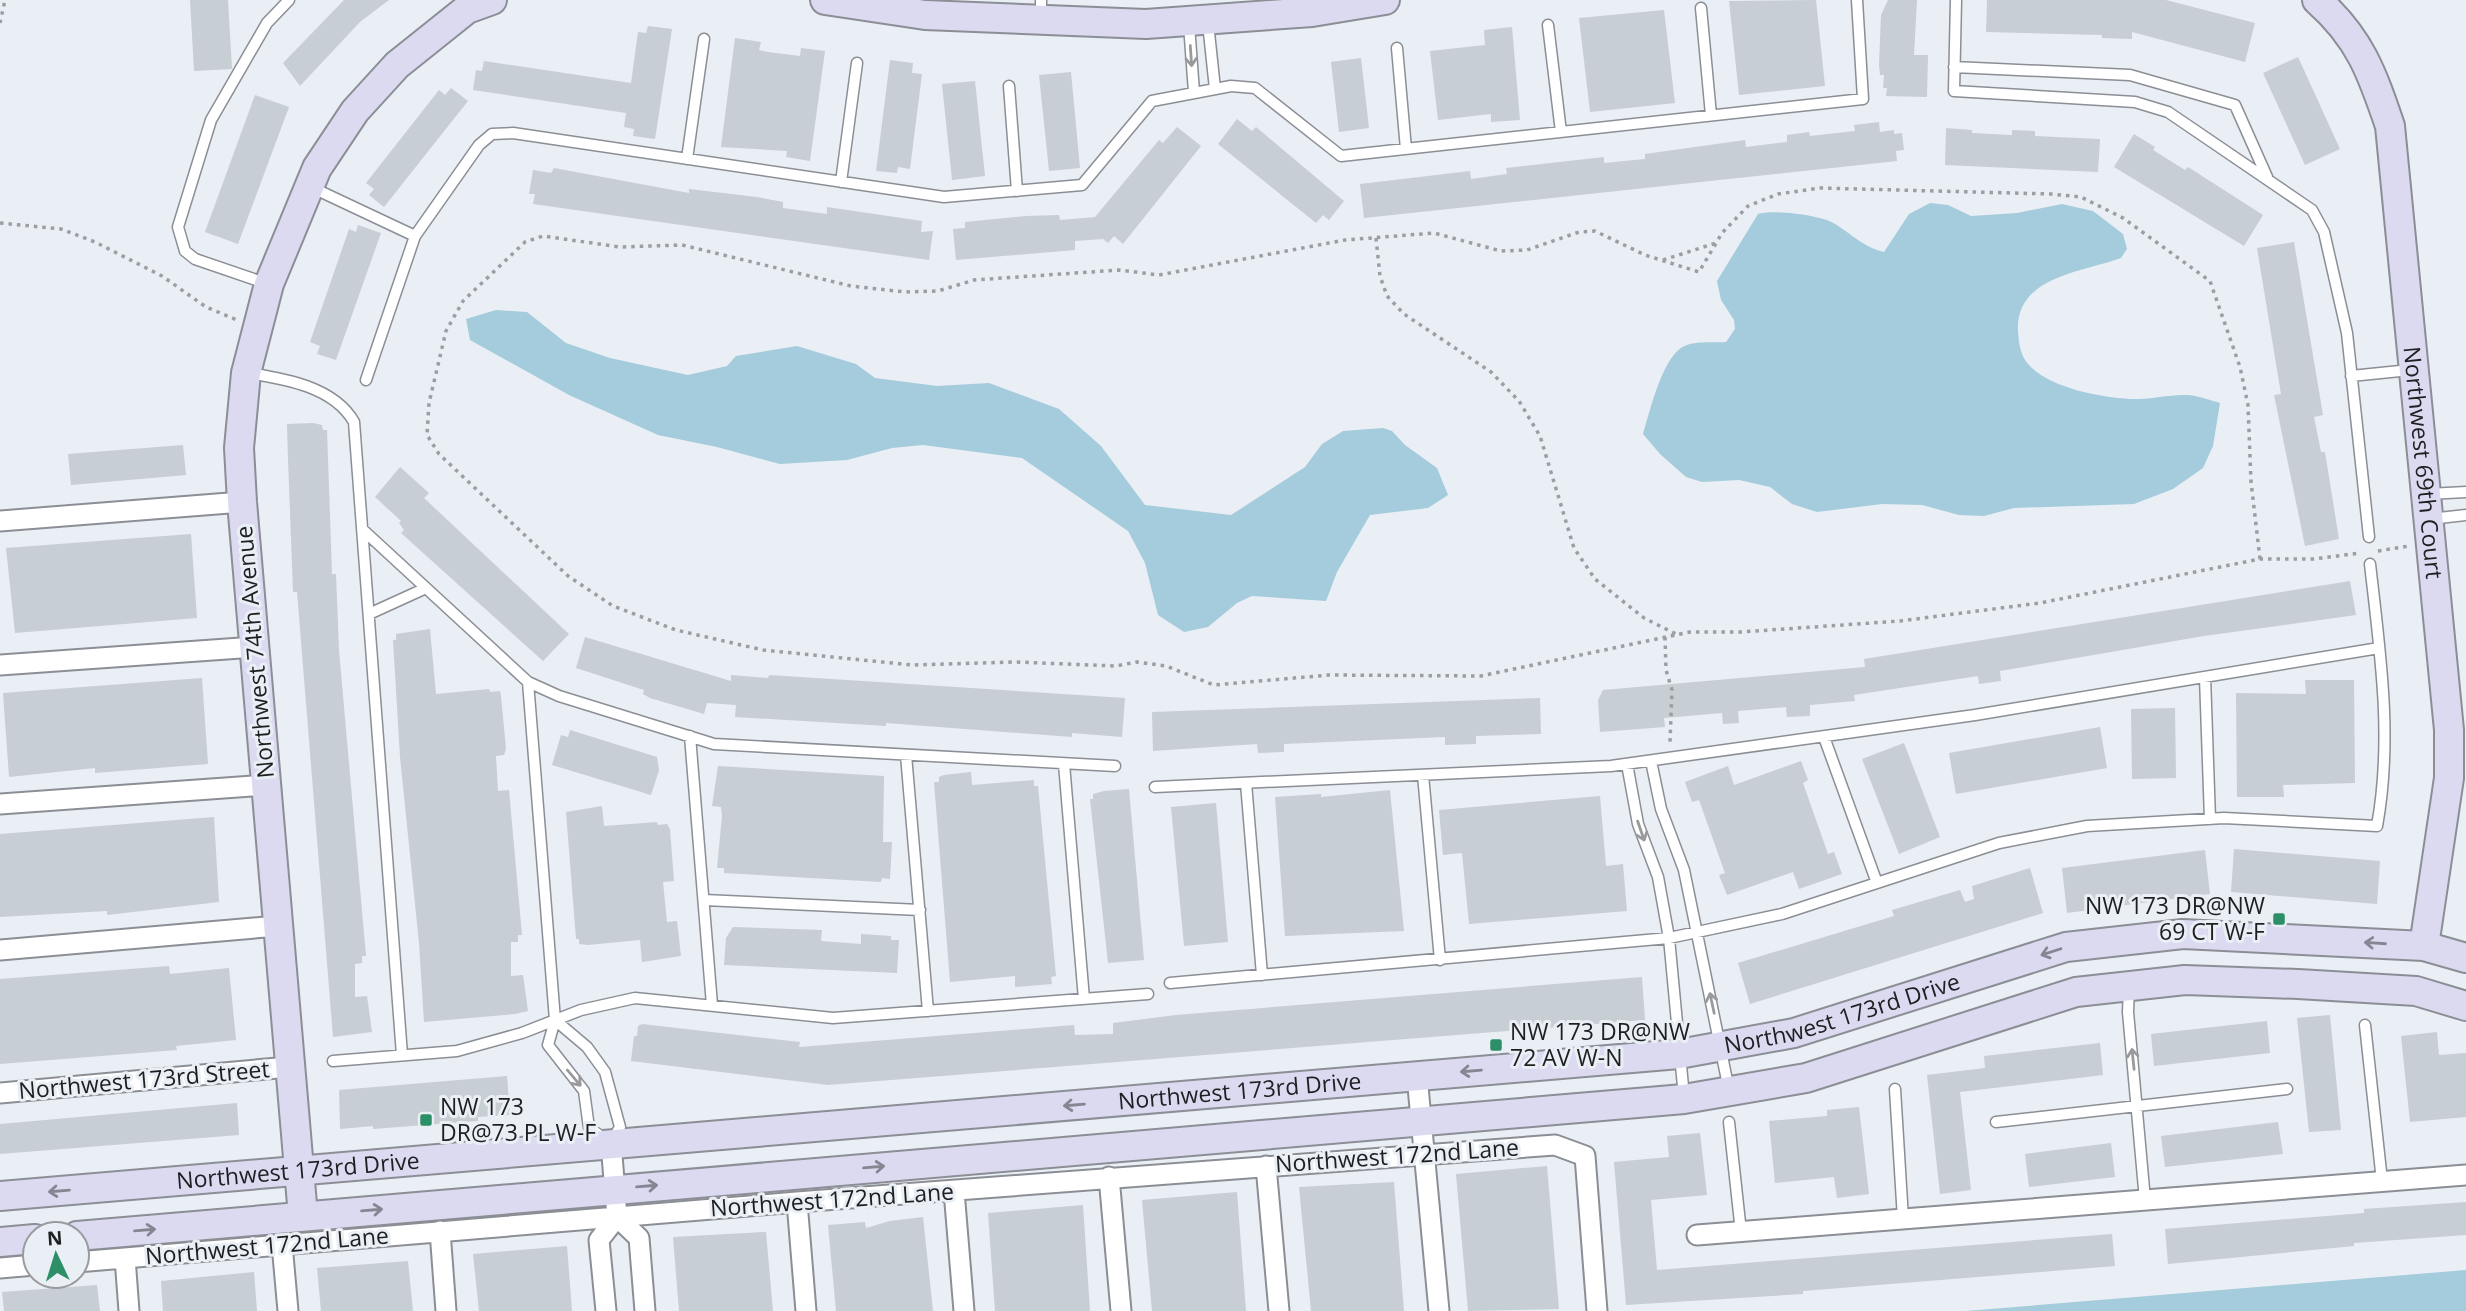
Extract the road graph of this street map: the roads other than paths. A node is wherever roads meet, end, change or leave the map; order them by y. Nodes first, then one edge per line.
1 (289, 0) edge
2 (825, 0) edge
3 (1857, 0) edge
4 (1956, 0) edge
5 (2316, 0) edge
6 (1371, 1) edge
7 (482, 2) edge
8 (879, 4) edge
9 (1701, 8) dead end
10 (1041, 10) edge
11 (1197, 18) junction
12 (1548, 24) dead end
13 (704, 40) dead end
14 (1397, 48) dead end
15 (857, 63) dead end
16 (1954, 67) junction
17 (1009, 86) dead end
18 (1215, 89) junction
19 (1194, 92) junction
20 (1711, 115) junction
21 (1561, 132) junction
22 (1406, 149) junction
23 (687, 159) junction
24 (2267, 178) junction
25 (841, 182) junction
26 (309, 186) junction
27 (1017, 191) junction
28 (415, 236) junction
29 (269, 284) junction
30 (2414, 370) junction
31 (246, 373) junction
32 (2351, 376) junction
33 (366, 380) dead end
34 (2466, 492) edge
35 (242, 502) junction
36 (2466, 515) edge
37 (2430, 519) junction
38 (0, 521) edge
39 (362, 530) junction
40 (2369, 537) dead end
41 (2370, 564) dead end
42 (426, 588) junction
43 (369, 614) junction
44 (255, 647) junction
45 (2379, 649) junction
46 (0, 665) edge
47 (2205, 677) junction
48 (528, 682) junction
49 (690, 736) junction
50 (1824, 737) junction
51 (906, 755) junction
52 (1651, 761) junction
53 (1064, 764) junction
54 (1627, 764) junction
55 (1115, 766) dead end
56 (1423, 775) junction
57 (1246, 783) junction
58 (266, 785) junction
59 (1155, 787) dead end
60 (0, 804) edge
61 (2210, 818) junction
62 (1877, 883) junction
63 (704, 900) junction
64 (920, 911) junction
65 (278, 926) junction
66 (1696, 933) junction
67 (1669, 938) junction
68 (2126, 941) junction
69 (2424, 946) junction
70 (0, 950) edge
71 (2466, 958) edge
72 (1440, 960) junction
73 (1262, 975) junction
74 (1170, 983) dead end
75 (2129, 986) junction
76 (1148, 994) dead end
77 (1084, 999) junction
78 (712, 1005) junction
79 (2466, 1006) edge
80 (928, 1011) junction
81 (555, 1020) junction
82 (2365, 1025) dead end
83 (1722, 1048) junction
84 (1679, 1054) junction
85 (402, 1055) junction
86 (333, 1061) dead end
87 (289, 1067) junction
88 (1417, 1076) junction
89 (1895, 1089) dead end
90 (2287, 1089) dead end
91 (0, 1093) edge
92 (1730, 1094) junction
93 (1684, 1099) junction
94 (2137, 1106) junction
95 (1420, 1121) junction
96 (1729, 1122) dead end
97 (1996, 1122) dead end
98 (611, 1143) junction
99 (1425, 1156) junction
100 (1266, 1166) junction
101 (299, 1171) junction
102 (2466, 1175) edge
103 (1109, 1177) junction
104 (2382, 1181) junction
105 (613, 1189) junction
106 (954, 1191) junction
107 (0, 1196) edge
108 (2145, 1200) junction
109 (797, 1202) junction
110 (303, 1216) junction
111 (617, 1217) junction
112 (1903, 1219) junction
113 (440, 1231) junction
114 (1741, 1232) junction
115 (91, 1235) edge
116 (1697, 1235) dead end
117 (21, 1240) edge
118 (0, 1242) edge
119 (282, 1244) junction
120 (125, 1258) junction
121 (91, 1261) edge
122 (21, 1266) edge
123 (0, 1268) edge
124 (129, 1311) edge
125 (288, 1311) edge
126 (446, 1311) edge
127 (606, 1311) edge
128 (645, 1311) edge
129 (806, 1311) edge
130 (964, 1311) edge
131 (1121, 1311) edge
132 (1279, 1311) edge
133 (1439, 1311) edge
134 (1597, 1311) edge

1 - 29 lane
2 - 8 street
3 - 20 lane
4 - 16 lane
5 - 30 street, Northwest 69th Court
6 - 11 street
7 - 26 street, Northwest 74th Avenue
8 - 10 street
9 - 20 lane
10 - 11 street
11 - 18 lane
11 -> 19 lane
12 - 21 lane
13 - 23 lane
14 - 22 lane
15 - 25 lane
16 - 24 lane
16 - 24 lane
17 - 27 lane
18 - 19 lane
18 - 22 lane
19 - 27 lane
20 - 21 lane
21 - 22 lane
23 - 25 lane
23 - 28 lane
24 - 32 lane
25 - 27 lane
26 - 28 lane
26 - 29 street, Northwest 74th Avenue
28 - 33 lane
29 - 31 street, Northwest 74th Avenue
30 - 32 lane
30 - 37 street, Northwest 69th Court
31 - 35 street, Northwest 74th Avenue
31 - 39 lane
32 - 40 lane
34 - 37 lane
35 - 38 street
35 - 44 street, Northwest 74th Avenue
36 - 37 lane
37 - 69 street, Northwest 69th Court
39 - 42 lane
39 - 43 lane
41 - 45 lane
42 - 43 lane
42 - 48 lane
43 - 85 lane
44 - 46 street
44 - 58 street, Northwest 74th Avenue
45 - 47 lane
45 - 61 lane
47 - 50 lane
47 - 61 lane
48 - 49 lane
48 - 81 lane
49 - 51 lane
49 - 63 lane
50 - 52 lane
50 - 62 lane
51 - 53 lane
51 - 64 lane
52 - 54 lane
52 - 66 lane
53 - 55 lane
53 - 77 lane
54 - 56 lane
54 -> 67 lane
56 - 57 lane
56 - 72 lane
57 - 59 lane
57 - 73 lane
58 - 60 street
58 - 65 street, Northwest 74th Avenue
61 - 62 lane
62 - 66 lane
63 - 64 lane
63 - 78 lane
64 - 80 lane
65 - 70 street
65 - 87 street, Northwest 74th Avenue
66 - 67 lane
83 -> 66 lane
67 - 72 lane
67 - 84 lane
69 -> 68 street, Northwest 173rd Drive
68 - 75 street
68 -> 83 street, Northwest 173rd Drive
69 - 71 street, Northwest 173rd Drive
72 - 73 lane
73 - 74 lane
75 - 79 street, Northwest 173rd Drive
75 - 92 street, Northwest 173rd Drive
94 -> 75 lane
76 - 77 lane
77 - 80 lane
78 - 80 lane
78 - 81 lane
81 - 85 lane
81 - 98 lane
81 -> 98 lane
82 - 104 lane
83 - 84 street, Northwest 173rd Drive
83 - 92 lane
84 -> 88 street, Northwest 173rd Drive
84 - 93 lane
85 - 86 lane
87 - 91 street, Northwest 173rd Street
87 - 101 street, Northwest 74th Avenue
88 - 95 street
88 -> 98 street, Northwest 173rd Drive
89 - 112 lane
90 - 94 lane
92 - 93 street, Northwest 173rd Drive
93 - 95 street, Northwest 173rd Drive
94 - 97 lane
94 - 108 lane
95 - 99 street
105 -> 95 street, Northwest 173rd Drive
96 - 114 lane
98 - 101 street, Northwest 173rd Drive
98 - 105 street
99 - 100 street, Northwest 172nd Lane
99 - 133 street
99 - 134 street, Northwest 172nd Lane
100 - 103 street, Northwest 172nd Lane
100 - 132 street
101 -> 107 street, Northwest 173rd Drive
101 - 110 street, Northwest 74th Avenue
102 - 104 street
103 - 106 street, Northwest 172nd Lane
103 - 131 street
104 - 108 street
110 -> 105 street, Northwest 173rd Drive
105 - 111 street
106 - 109 street, Northwest 172nd Lane
106 - 130 street
108 - 112 street
109 - 111 street, Northwest 172nd Lane
109 - 129 street
115 -> 110 street, Northwest 173rd Drive
111 - 113 street, Northwest 172nd Lane
111 - 127 street
111 - 128 street
112 - 114 street
113 - 119 street, Northwest 172nd Lane
113 - 126 street
114 - 116 street
117 - 118 street
119 - 120 street, Northwest 172nd Lane
119 - 125 street
120 - 121 street, Northwest 172nd Lane
120 - 124 street
122 - 123 street

